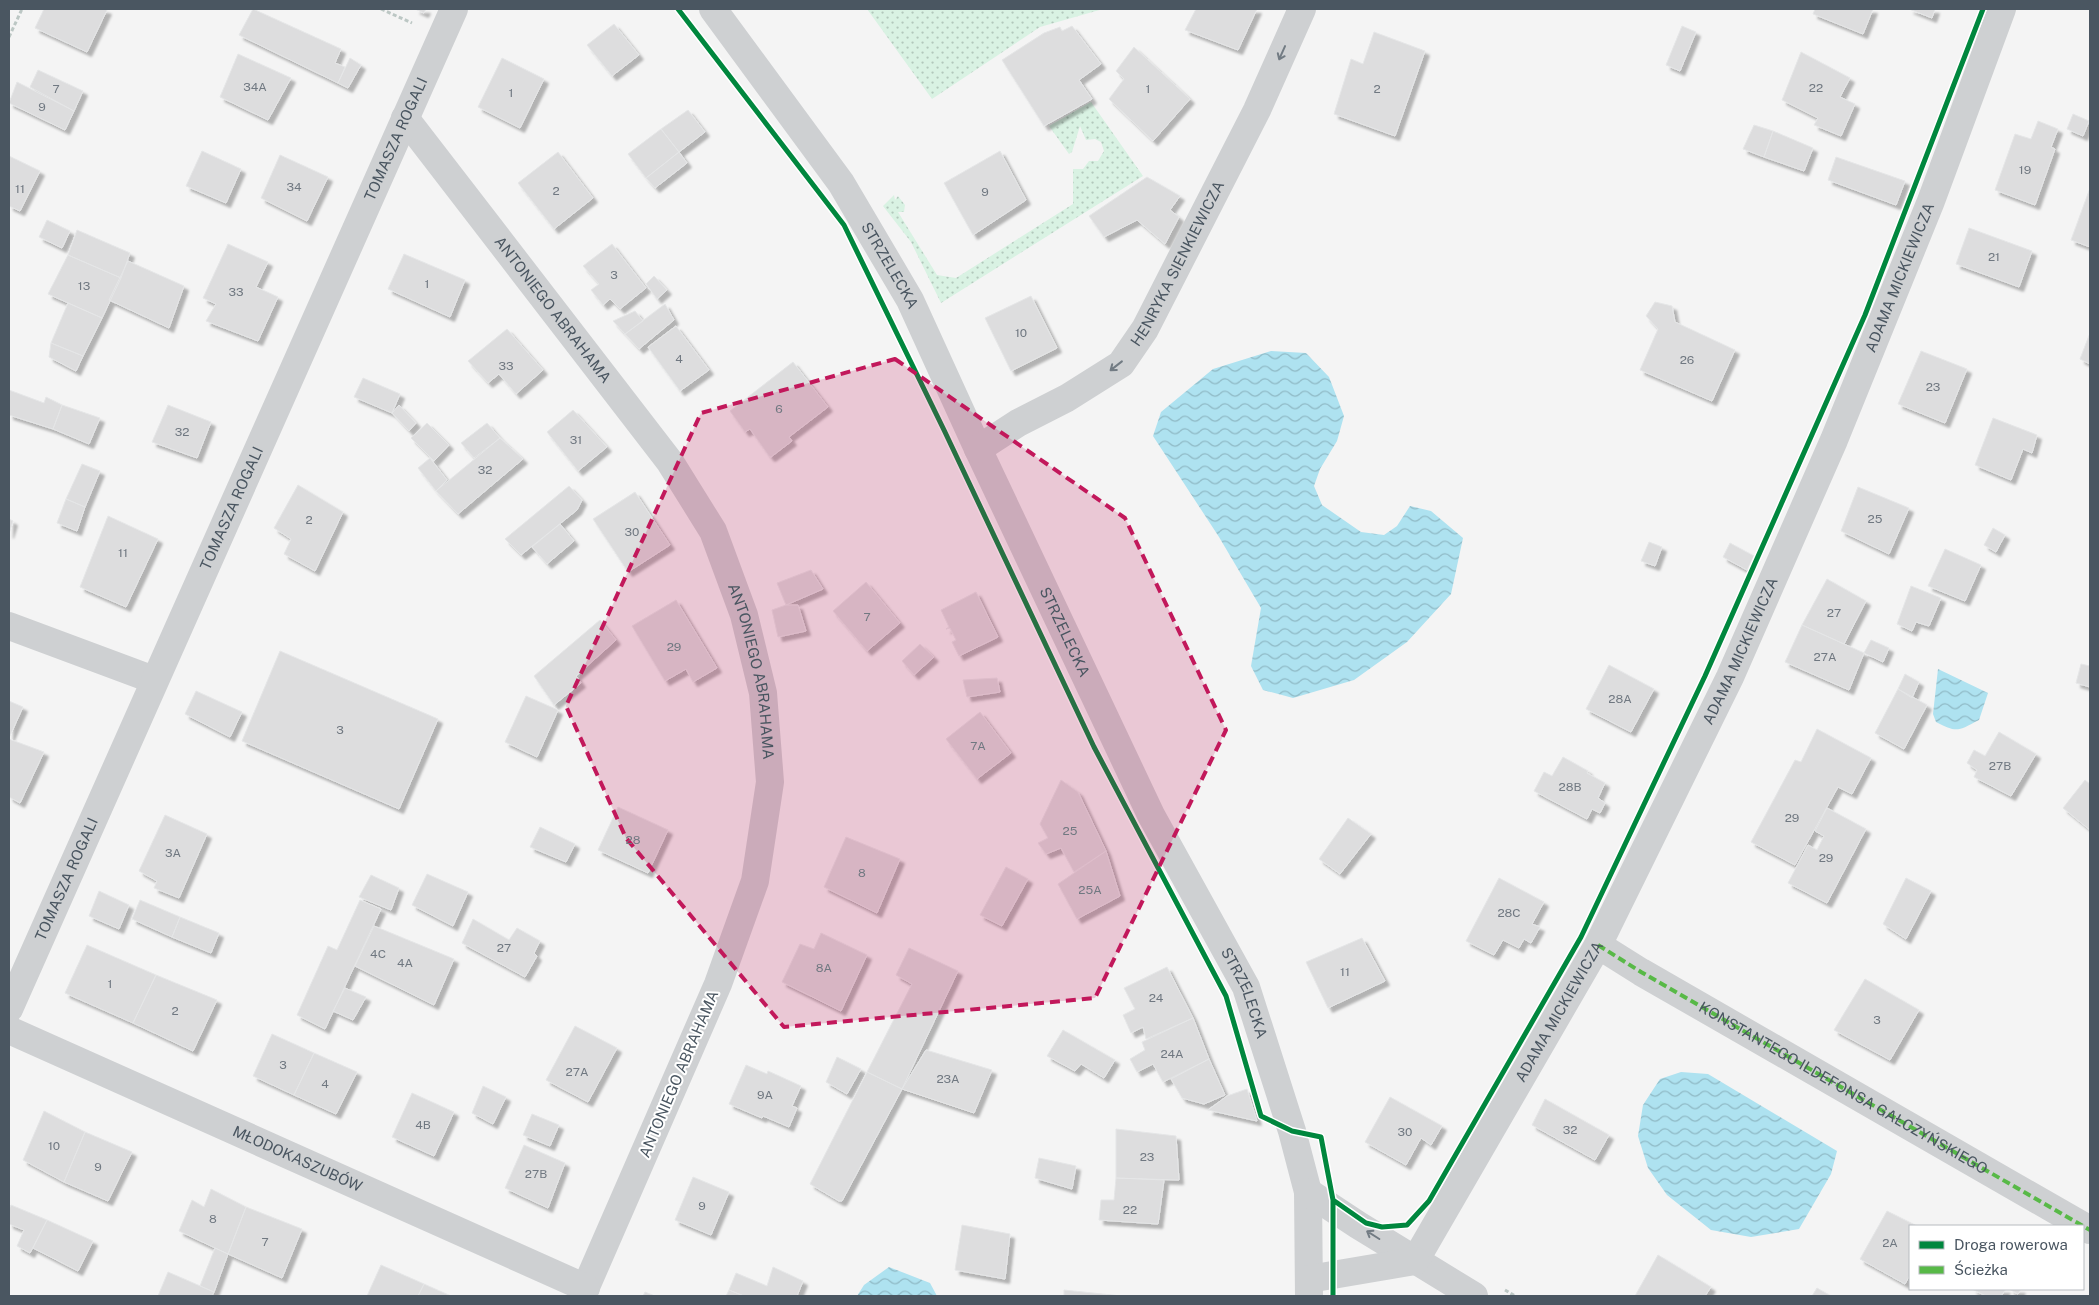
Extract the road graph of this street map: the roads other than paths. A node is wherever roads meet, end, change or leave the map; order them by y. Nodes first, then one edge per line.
1 (454, 9) edge
2 (714, 9) edge
3 (1302, 9) edge
4 (2002, 9) edge
5 (406, 118) junction
6 (978, 449) junction
7 (9, 626) edge
8 (154, 680) junction
9 (1598, 945) junction
10 (9, 1009) edge
11 (9, 1030) edge
12 (1308, 1192) junction
13 (2081, 1225) edge
14 (1415, 1261) junction
15 (1309, 1287) edge
16 (584, 1292) edge
17 (1474, 1296) edge

1 - 5 street, TOMASZA ROGALI
2 - 6 street, STRZELECKA
3 -> 6 street, HENRYKA SIENKIEWICZA
4 - 9 street, ADAMA MICKIEWICZA
5 - 8 street, TOMASZA ROGALI
5 - 16 street, ANTONIEGO ABRAHAMA
6 - 12 street, STRZELECKA
7 - 8 street
8 - 10 street, TOMASZA ROGALI
9 - 13 street, KONSTANTEGO ILDEFONSA GAŁCZYŃSKIEGO
9 - 14 street, ADAMA MICKIEWICZA
11 - 16 street, MŁODOKASZUBÓW
14 -> 12 street
12 - 15 street, STRZELECKA
14 - 15 street
14 - 17 street

